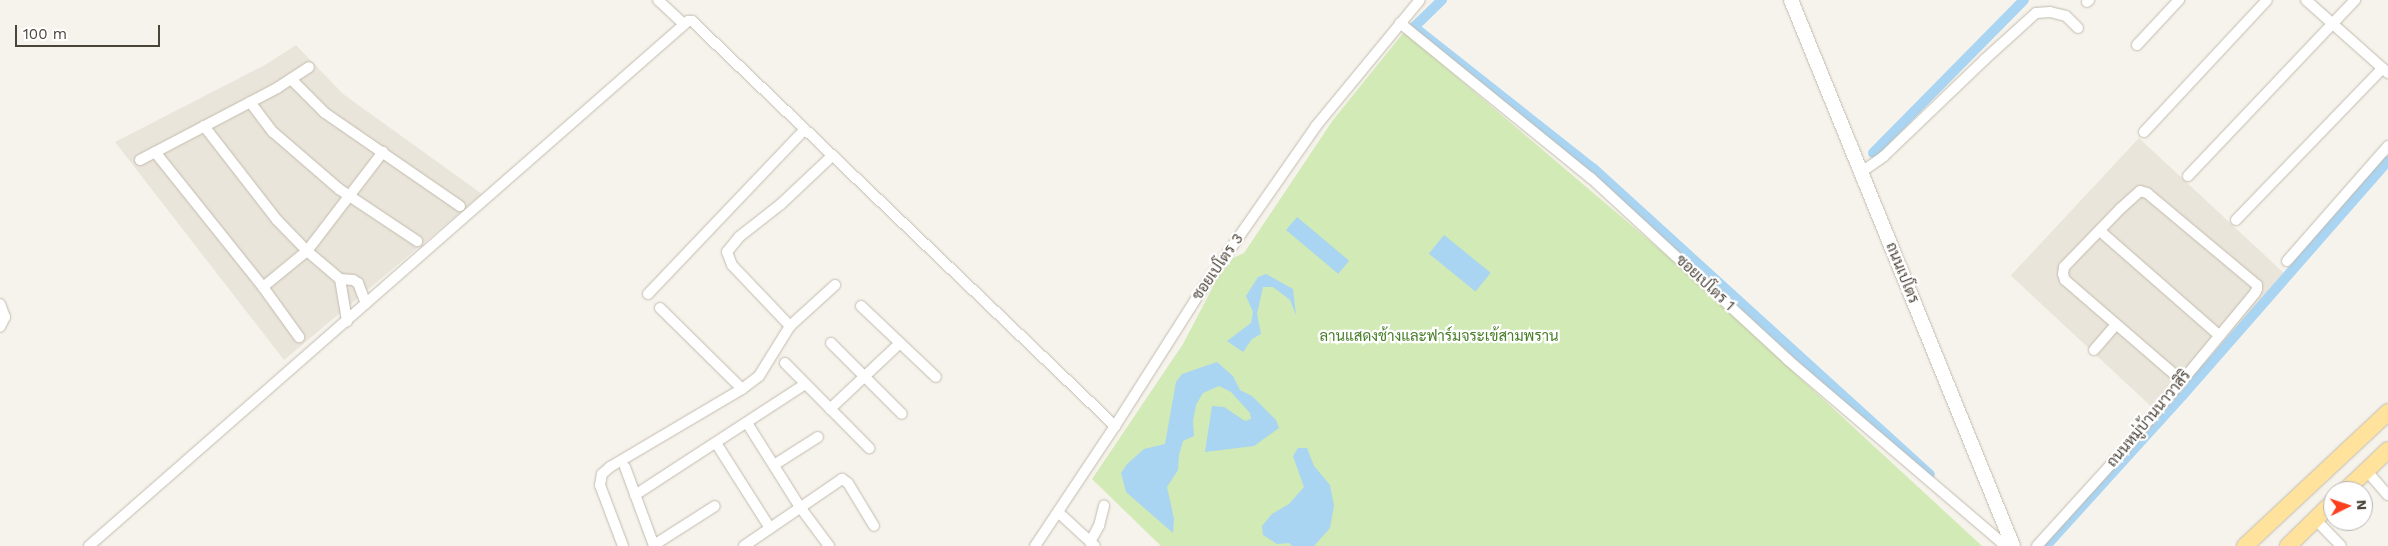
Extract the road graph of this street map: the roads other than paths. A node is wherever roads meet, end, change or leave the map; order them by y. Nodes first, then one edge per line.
1 (658, 0) edge
2 (1420, 0) edge
3 (1791, 0) edge
4 (2179, 0) edge
5 (2267, 0) edge
6 (2306, 0) edge
7 (2355, 0) edge
8 (683, 23) junction
9 (1400, 23) junction
10 (2334, 25) junction
11 (2078, 28) dead end
12 (2138, 45) dead end
13 (309, 67) dead end
14 (2385, 71) edge
15 (292, 78) junction
16 (250, 102) junction
17 (204, 126) junction
18 (804, 130) junction
19 (2144, 132) dead end
20 (2388, 146) edge
21 (155, 152) junction
22 (383, 152) junction
23 (832, 156) junction
24 (140, 160) dead end
25 (1860, 173) junction
26 (2188, 176) dead end
27 (349, 196) junction
28 (460, 206) dead end
29 (2236, 220) dead end
30 (2100, 230) junction
31 (417, 241) dead end
32 (306, 251) junction
33 (2286, 260) dead end
34 (340, 279) junction
35 (835, 285) dead end
36 (263, 287) junction
37 (648, 294) dead end
38 (0, 304) edge
39 (366, 304) junction
40 (861, 306) dead end
41 (660, 308) dead end
42 (347, 321) junction
43 (2116, 325) junction
44 (790, 326) junction
45 (0, 327) edge
46 (2220, 336) junction
47 (299, 337) dead end
48 (831, 343) dead end
49 (900, 343) junction
50 (2094, 350) dead end
51 (785, 363) dead end
52 (865, 376) junction
53 (936, 376) dead end
54 (2182, 382) junction
55 (805, 384) junction
56 (742, 389) junction
57 (830, 409) junction
58 (2388, 412) edge
59 (902, 414) dead end
60 (747, 422) junction
61 (1115, 426) junction
62 (818, 437) dead end
63 (716, 444) junction
64 (869, 448) dead end
65 (2388, 450) edge
66 (774, 465) junction
67 (625, 467) dead end
68 (2366, 470) junction
69 (2355, 481) edge
70 (635, 495) junction
71 (2388, 495) edge
72 (715, 506) dead end
73 (1104, 506) dead end
74 (800, 507) junction
75 (2323, 511) edge
76 (1058, 512) junction
77 (2315, 519) junction
78 (874, 526) dead end
79 (770, 528) junction
80 (1093, 544) edge
81 (750, 545) edge
82 (88, 546) edge
83 (623, 546) edge
84 (654, 546) edge
85 (829, 546) edge
86 (1035, 546) edge
87 (2006, 546) edge
88 (2013, 546) edge
89 (2037, 546) edge
90 (2245, 546) edge
91 (2288, 546) edge
92 (2342, 546) edge

1 - 8 street
2 - 9 street, ซอยเปโตร 3
3 - 25 street, ถนนเปโตร
4 - 12 street
5 - 19 street
6 - 10 street
7 - 10 street
8 - 18 street
8 - 39 street
9 - 61 street, ซอยเปโตร 3
9 - 87 street, ซอยเปโตร 1
10 - 14 street
10 - 26 street
11 - 25 street
13 - 15 street
14 - 29 street
15 - 16 street
15 - 22 street
16 - 17 street
16 - 27 street
17 - 21 street
17 - 32 street
18 - 23 street
18 - 37 street
20 - 33 street
21 - 24 street
21 - 36 street
22 - 27 street
22 - 28 street
23 - 44 street
23 - 61 street
25 - 88 street, ถนนเปโตร
27 - 31 street
27 - 32 street
30 - 43 street
30 - 46 street
30 - 46 street, ถนนหมู่บ้านนาวาสิริ
32 - 34 street
32 - 36 street
34 - 39 street
34 - 42 street
35 - 44 street
36 - 47 street
38 - 45 street
39 - 42 street
40 - 49 street
41 - 56 street
42 - 82 street
43 - 50 street
43 - 54 street
44 - 56 street
46 - 54 street, ถนนหมู่บ้านนาวาสิริ
48 - 52 street
49 - 52 street
49 - 53 street
51 - 55 street
52 - 57 street
52 - 59 street
54 - 89 street, ถนนหมู่บ้านนาวาสิริ
55 - 57 street
55 - 60 street
56 - 83 street
57 - 64 street
58 - 90 main road
60 - 63 street
60 - 66 street
61 - 76 street, ซอยเปโตร 3
62 - 66 street
63 - 70 street
63 - 79 street
65 - 68 main road
66 - 74 street
67 - 70 street
68 - 69 main road
68 - 71 street
70 - 84 street
72 - 84 street
73 - 80 street
74 - 78 street
74 - 79 street
74 - 85 street
75 - 77 main road
76 - 80 street
76 - 86 street, ซอยเปโตร 3
77 - 91 main road
77 - 92 street
79 - 81 street

